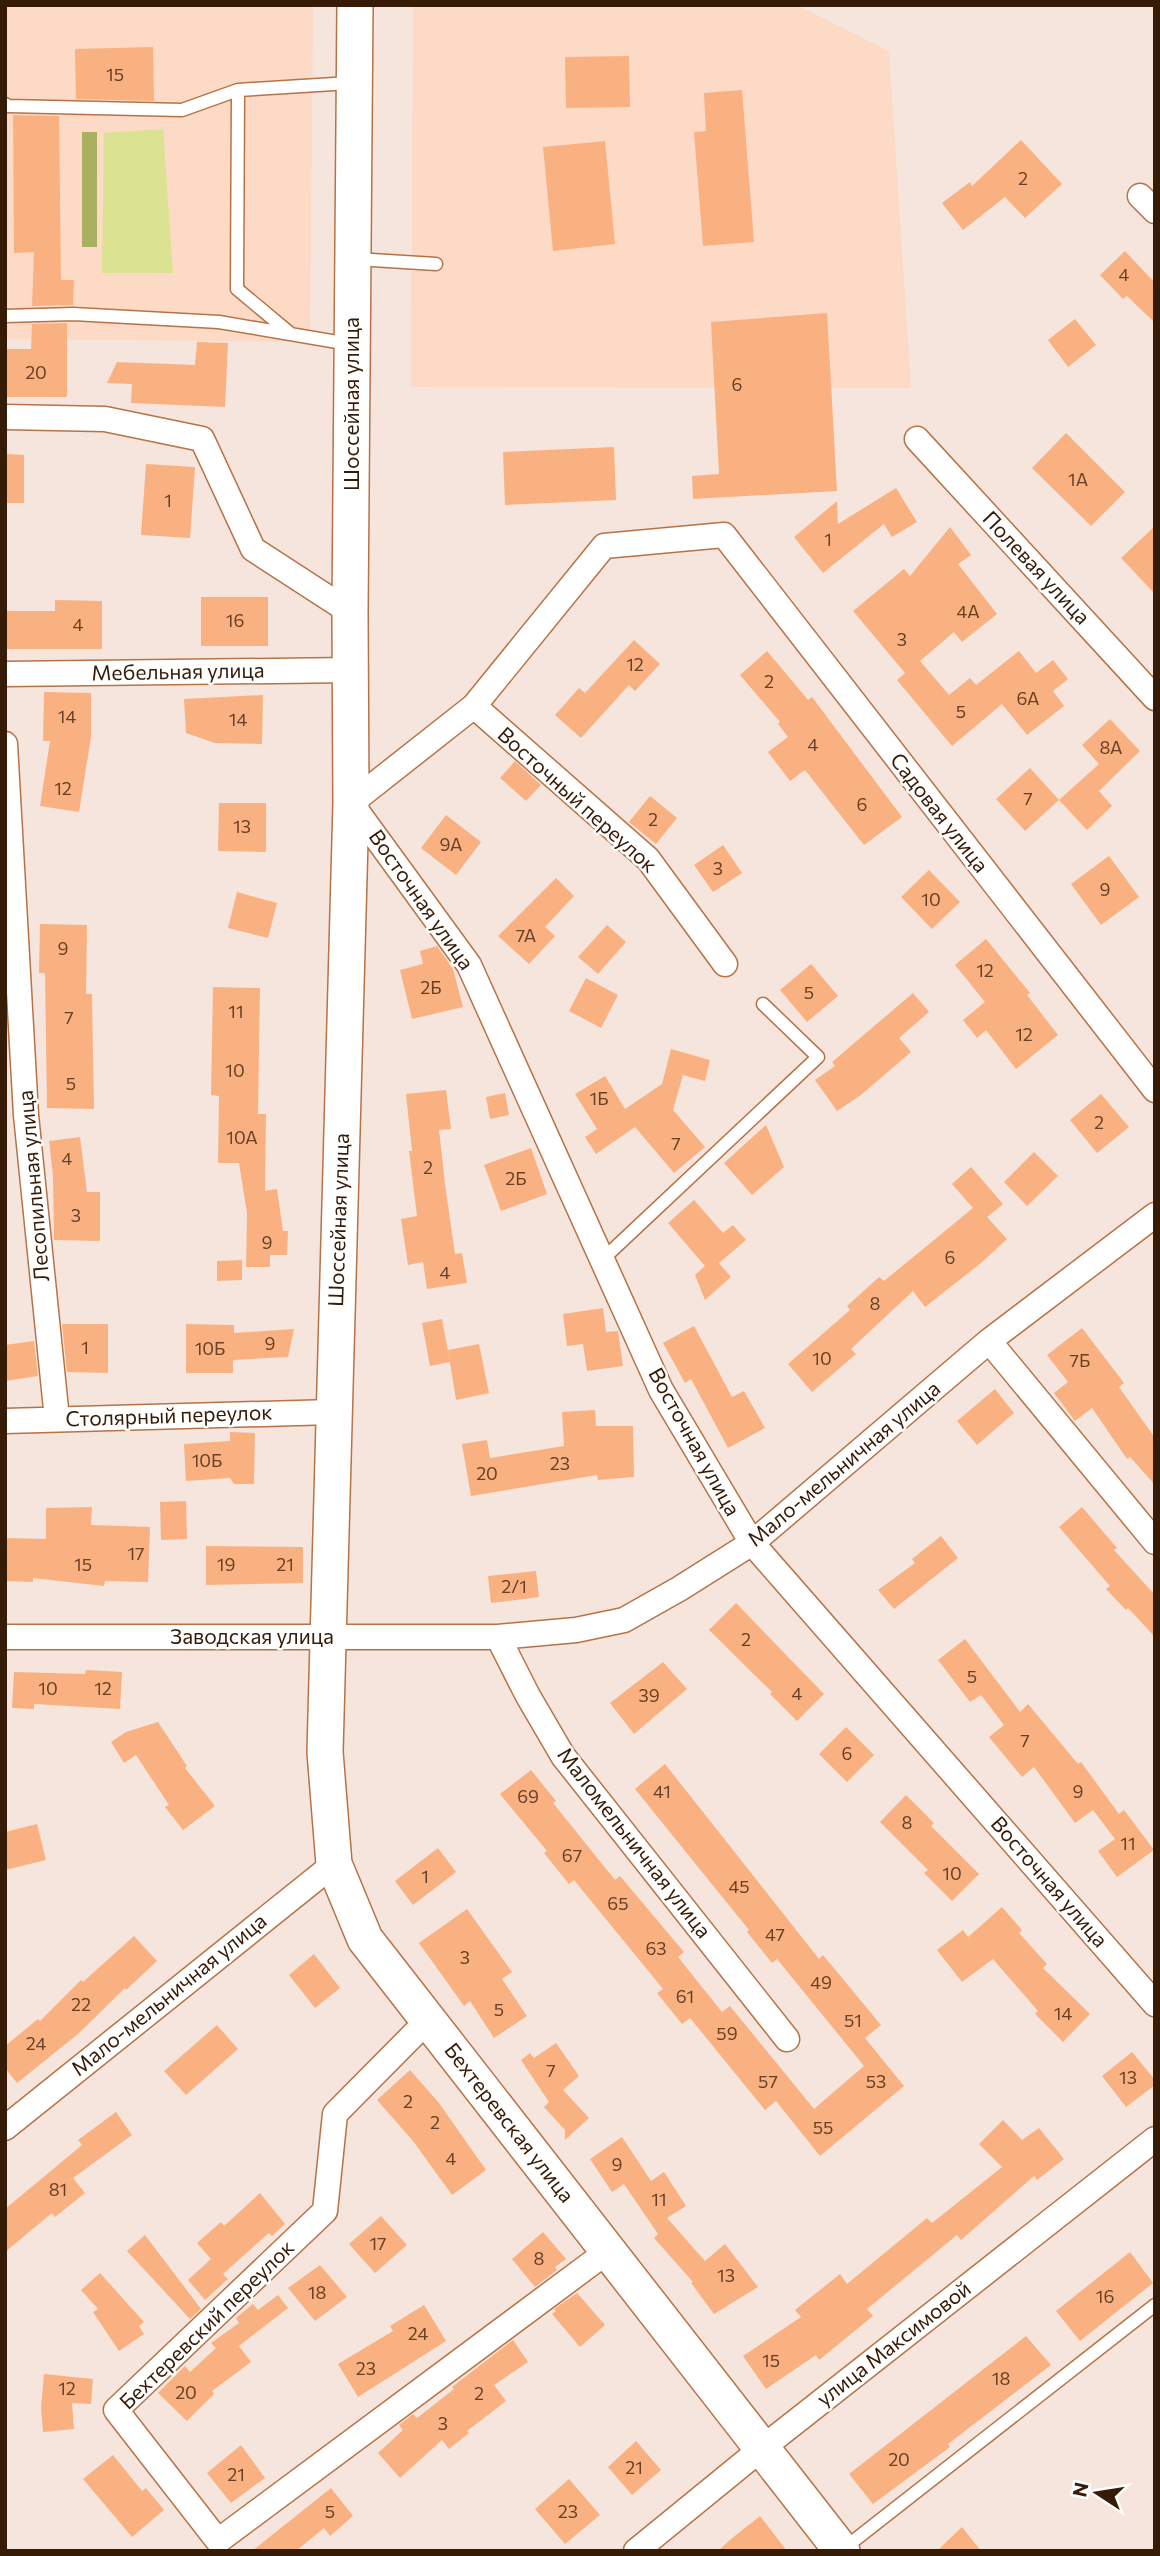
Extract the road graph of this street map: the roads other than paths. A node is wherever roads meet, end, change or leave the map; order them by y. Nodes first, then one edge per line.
1 (355, 5) edge
2 (354, 83) junction
3 (239, 90) junction
4 (6, 108) edge
5 (353, 259) junction
6 (436, 264) dead end
7 (5, 316) edge
8 (292, 335) junction
9 (352, 345) junction
10 (5, 417) edge
11 (917, 439) dead end
12 (350, 612) junction
13 (352, 670) junction
14 (5, 674) edge
15 (1155, 698) edge
16 (474, 706) junction
17 (5, 744) edge
18 (351, 803) junction
19 (725, 964) dead end
20 (763, 1004) dead end
21 (1155, 1090) edge
22 (1155, 1215) edge
23 (603, 1259) junction
24 (989, 1341) junction
25 (333, 1412) junction
26 (57, 1419) junction
27 (5, 1421) edge
28 (1155, 1542) edge
29 (752, 1543) junction
30 (5, 1637) edge
31 (328, 1637) junction
32 (498, 1637) junction
33 (334, 1864) junction
34 (1155, 2004) edge
35 (429, 2019) junction
36 (787, 2039) dead end
37 (5, 2128) edge
38 (1155, 2139) edge
39 (608, 2251) junction
40 (1155, 2305) edge
41 (761, 2449) junction
42 (842, 2550) edge
43 (636, 2551) edge

1 - 2 main road, Шоссейная улица
2 - 3 lane
2 - 5 main road, Шоссейная улица
3 - 4 lane
3 - 8 lane
5 - 6 lane
5 - 9 main road, Шоссейная улица
7 - 8 lane
8 - 9 lane
9 - 12 main road, Шоссейная улица
10 - 12 street
11 - 15 street, Полевая улица
12 - 13 main road, Шоссейная улица
13 - 14 street, Мебельная улица
13 - 18 main road, Шоссейная улица
16 - 18 street
16 - 19 street, Восточный переулок
16 - 21 street, Садовая улица
17 - 26 street, Лесопильная улица
18 - 23 street, Восточная улица
18 - 25 main road, Шоссейная улица
20 - 23 lane
22 - 24 street, Мало-мельничная улица
23 - 29 street, Восточная улица
24 - 28 street
24 - 29 street, Мало-мельничная улица
25 - 26 street, Столярный переулок
25 - 31 main road, Шоссейная улица
26 - 27 street, Столярный переулок
29 - 32 street, Мало-мельничная улица
29 - 34 street, Восточная улица
30 - 31 street, Заводская улица
31 - 32 street, Заводская улица
31 - 33 main road, Бехтеревская улица
32 - 36 street, Маломельничная улица
33 - 35 main road, Бехтеревская улица
33 - 37 street, Мало-мельничная улица
35 - 39 main road, Бехтеревская улица
35 - 39 street, Бехтеревский переулок
38 - 41 street, улица Максимовой
39 - 41 main road, Бехтеревская улица
40 - 42 lane
41 - 42 main road, Бехтеревская улица
41 - 43 street, улица Максимовой

